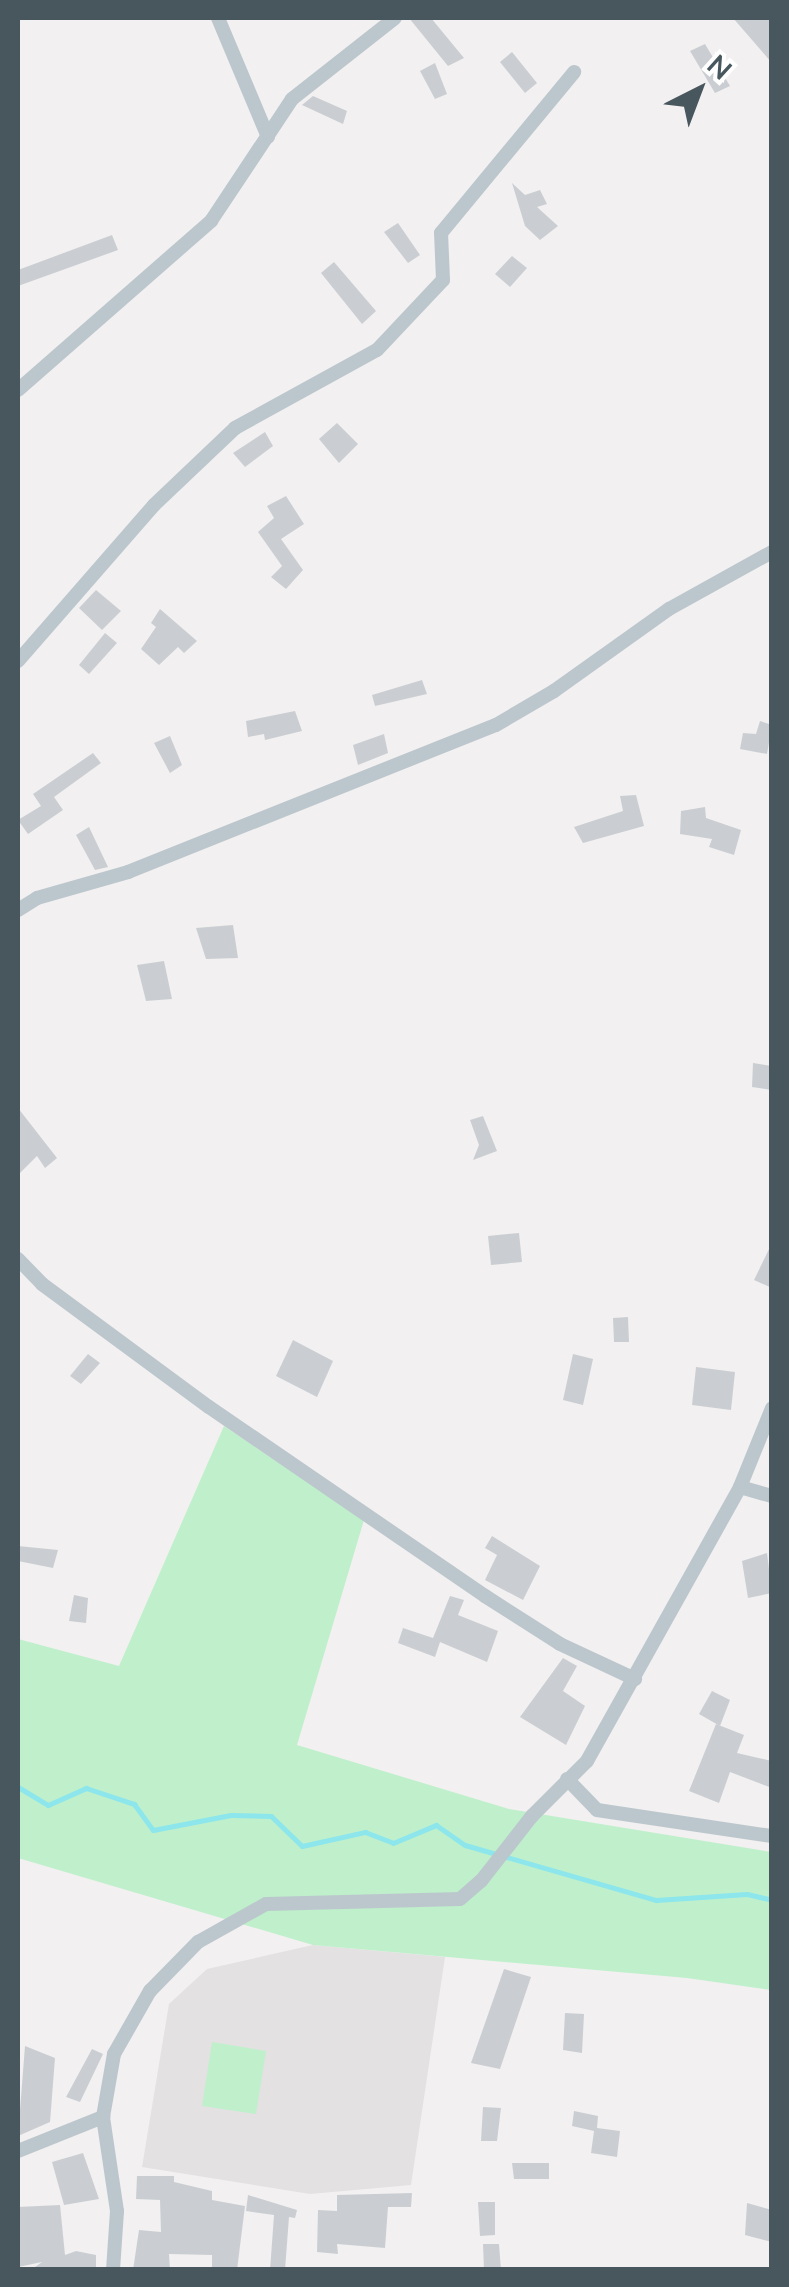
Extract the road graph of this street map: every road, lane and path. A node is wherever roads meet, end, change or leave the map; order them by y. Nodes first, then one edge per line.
1 (218, 18) edge
2 (395, 18) edge
3 (574, 72) dead end
4 (268, 137) junction
5 (18, 390) edge
6 (772, 552) edge
7 (18, 661) edge
8 (18, 910) edge
9 (18, 1258) edge
10 (772, 1408) edge
11 (740, 1487) junction
12 (772, 1496) edge
13 (635, 1679) junction
14 (567, 1779) junction
15 (772, 1836) edge
16 (104, 2117) junction
17 (18, 2151) edge
18 (114, 2270) edge

1 - 4 street
2 - 4 street
3 - 7 street
4 - 5 street
6 - 8 street
9 - 13 street
10 - 11 street
11 - 12 street
11 - 13 street
13 - 14 street
14 - 15 street
14 - 16 street
16 - 17 street
16 - 18 street

